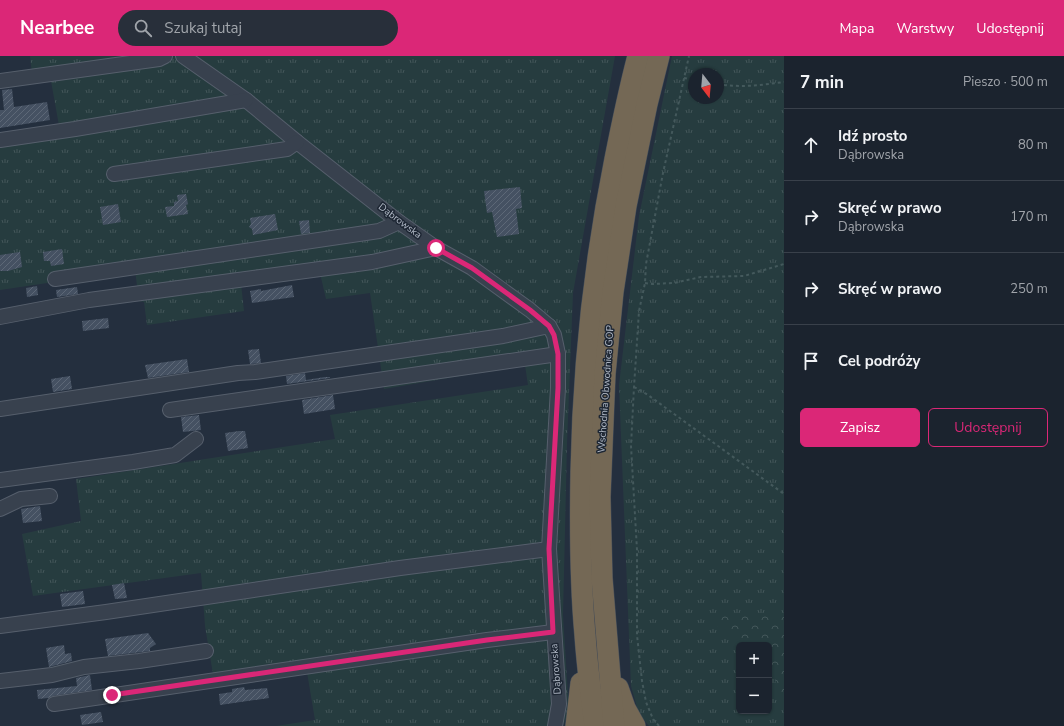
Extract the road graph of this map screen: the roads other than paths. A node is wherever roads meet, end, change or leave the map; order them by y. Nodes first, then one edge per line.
1 (165, 56) edge
2 (183, 56) edge
3 (638, 56) edge
4 (659, 56) edge
5 (0, 81) edge
6 (246, 100) junction
7 (0, 140) edge
8 (297, 142) junction
9 (114, 174) dead end
10 (399, 222) junction
11 (436, 248) junction
12 (55, 279) dead end
13 (0, 317) edge
14 (549, 326) junction
15 (558, 354) junction
16 (0, 409) edge
17 (170, 410) dead end
18 (196, 439) dead end
19 (0, 480) edge
20 (50, 496) dead end
21 (0, 509) edge
22 (549, 549) junction
23 (0, 626) edge
24 (553, 632) junction
25 (585, 635) junction
26 (206, 651) dead end
27 (608, 659) junction
28 (0, 681) edge
29 (54, 704) dead end
30 (555, 726) edge
31 (576, 726) edge
32 (595, 726) edge
33 (614, 726) edge
34 (635, 726) edge

1 - 5 lane
2 - 6 lane, Dąbrowska
3 - 25 highway, Wschodnia Obwodnica GOP
4 - 27 highway, Wschodnia Obwodnica GOP
6 - 7 lane
6 - 8 lane, Dąbrowska
8 - 9 lane
8 - 10 lane, Dąbrowska
10 - 11 lane, Dąbrowska
10 - 12 lane
11 - 13 lane
11 - 14 lane, Dąbrowska
14 - 15 lane, Dąbrowska
14 - 16 lane
15 - 17 lane
15 - 22 lane, Dąbrowska
18 - 19 lane
20 - 21 lane
22 - 23 lane
22 - 24 lane, Dąbrowska
24 - 29 lane
24 - 30 lane, Dąbrowska
25 - 31 highway
25 - 32 highway, Wschodnia Obwodnica GOP
26 - 28 lane
27 - 33 highway, Wschodnia Obwodnica GOP
27 - 34 highway

